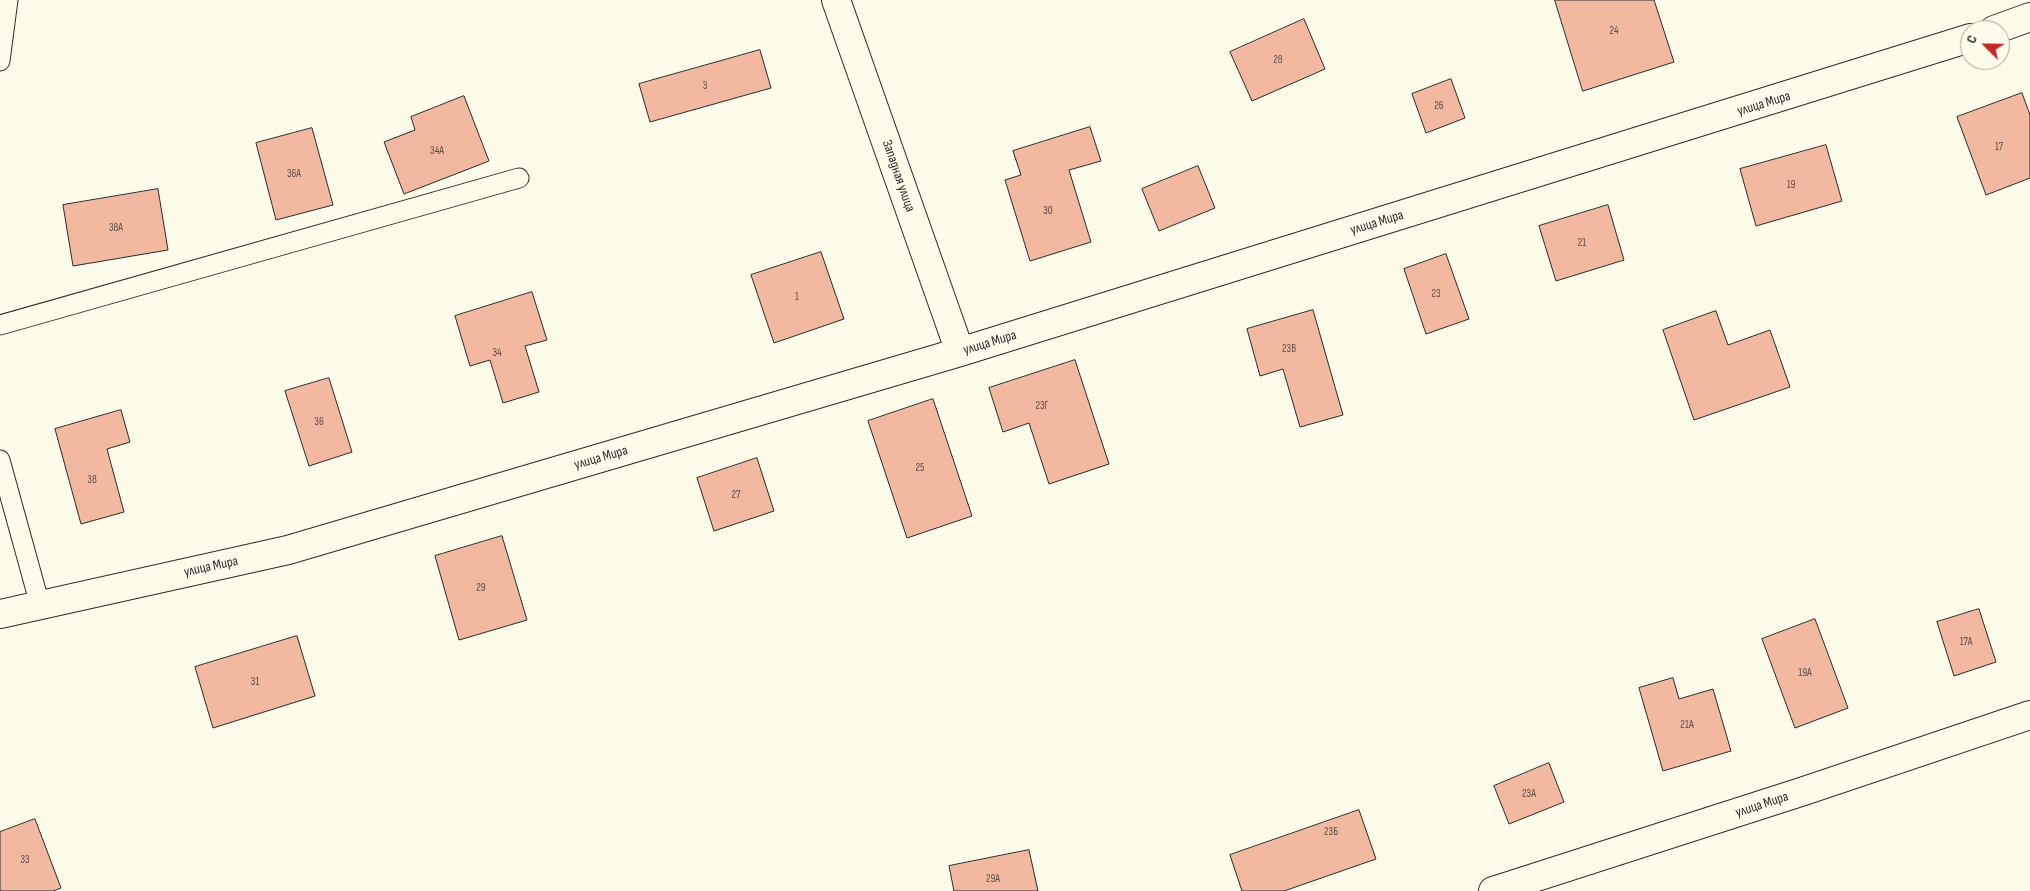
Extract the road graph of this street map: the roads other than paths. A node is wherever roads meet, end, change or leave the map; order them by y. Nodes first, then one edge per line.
1 (8, 0) edge
2 (836, 0) edge
3 (2030, 17) edge
4 (2010, 24) edge
5 (1960, 41) edge
6 (0, 60) edge
7 (519, 178) dead end
8 (0, 325) edge
9 (960, 352) junction
10 (0, 460) edge
11 (40, 605) junction
12 (0, 614) edge
13 (2030, 715) edge
14 (1494, 891) edge

1 - 6 lane
2 - 9 street, Западная улица
3 - 4 street
5 - 9 street, улица Мира
7 - 8 lane
9 - 11 street, улица Мира
10 - 11 lane
11 - 12 street, улица Мира
13 - 14 street, улица Мира

